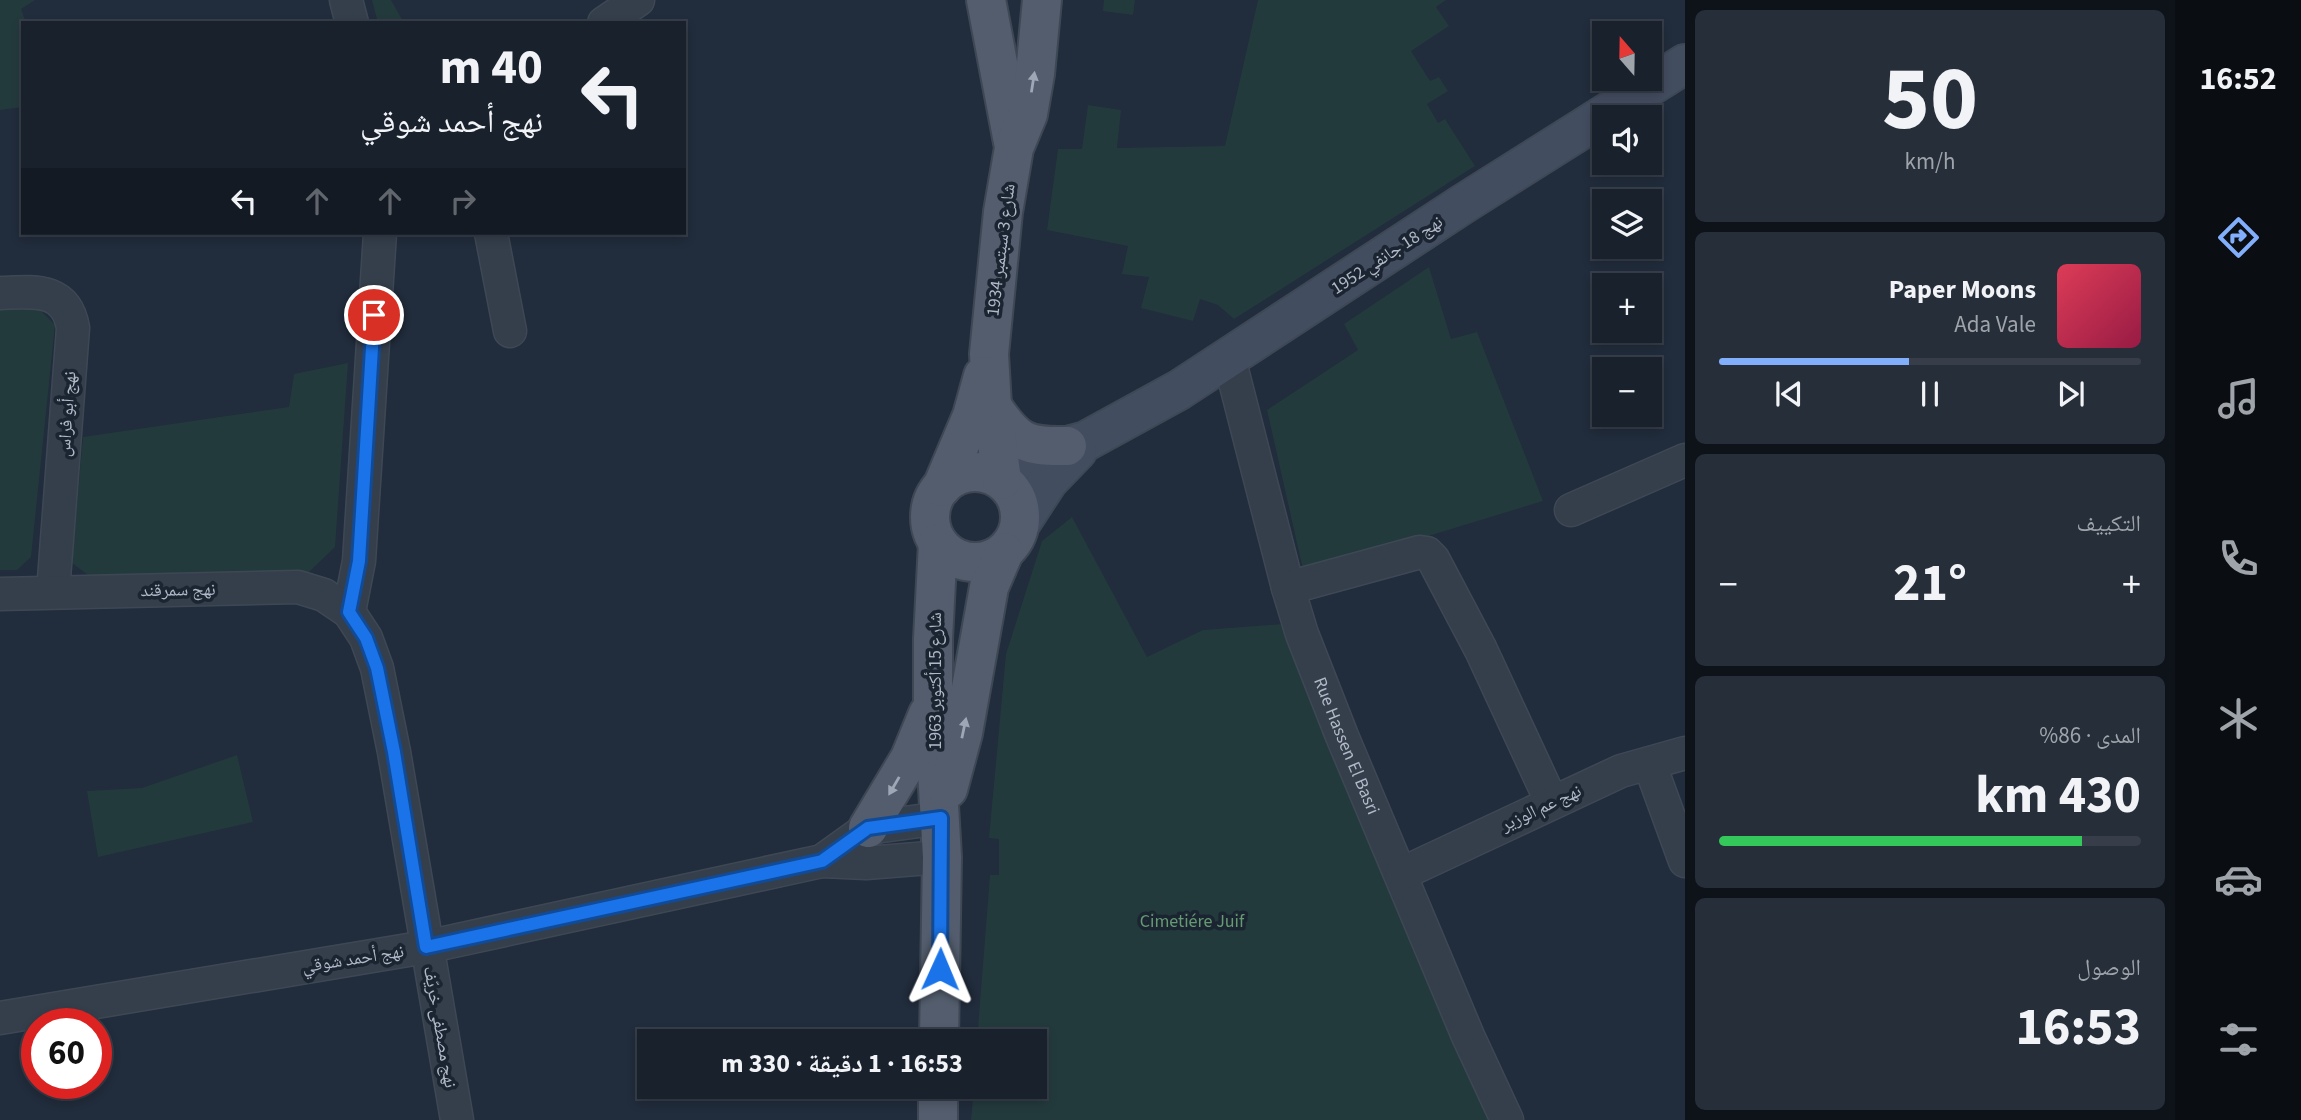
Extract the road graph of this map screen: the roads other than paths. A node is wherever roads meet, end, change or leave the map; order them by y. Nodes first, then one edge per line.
1 (346, 0) edge
2 (638, 0) edge
3 (988, 0) edge
4 (1040, 0) edge
5 (351, 21) edge
6 (607, 21) edge
7 (1685, 64) edge
8 (1014, 148) junction
9 (380, 235) edge
10 (491, 235) edge
11 (0, 293) edge
12 (510, 331) dead end
13 (989, 354) junction
14 (1229, 358) junction
15 (992, 406) junction
16 (1076, 444) junction
17 (1685, 460) edge
18 (1002, 480) junction
19 (942, 487) junction
20 (1571, 510) dead end
21 (1012, 538) junction
22 (938, 543) junction
23 (1288, 588) junction
24 (53, 592) junction
25 (0, 594) edge
26 (349, 612) junction
27 (933, 702) junction
28 (1685, 753) edge
29 (1650, 765) junction
30 (1552, 803) junction
31 (941, 818) junction
32 (868, 828) junction
33 (942, 857) junction
34 (822, 861) junction
35 (1685, 861) edge
36 (1401, 874) junction
37 (426, 947) junction
38 (0, 1018) edge
39 (939, 1029) edge
40 (938, 1099) edge
41 (457, 1120) edge
42 (938, 1120) edge
43 (1507, 1120) edge

1 - 5 street
2 - 6 street
3 - 4 main road
3 - 8 main road
8 -> 4 main road
7 - 14 main road, نهج 18 جانفي 1952
8 - 13 main road, شارع 3 سبتمبر 1934
9 - 26 street
10 - 12 street
11 - 24 street, نهج أبو فراس
13 - 15 main road
13 - 19 main road
14 - 16 main road, نهج 18 جانفي 1952
14 - 23 street, Rue Hassen El Basri
15 - 16 main road
15 - 18 main road
16 - 18 main road, نهج 18 جانفي 1952
16 - 21 main road
17 - 20 street
18 - 19 main road
18 - 21 main road
19 - 22 main road
21 - 22 main road
31 -> 21 main road, شارع 15 أكتوبر 1963
22 - 27 main road, شارع 15 أكتوبر 1963
23 - 30 street
23 - 36 street, Rue Hassen El Basri
24 - 25 street, نهج سمرقند
24 - 26 street, نهج سمرقند
26 - 37 street, نهج مصطفى خريّف
27 - 31 main road, شارع 15 أكتوبر 1963
27 -> 32 main road
28 - 29 street, نهج عم الوزير
29 - 30 street, نهج عم الوزير
29 - 35 street
30 - 36 street, نهج عم الوزير
31 - 32 street, نهج أحمد شوقي
31 - 33 main road, شارع 15 أكتوبر 1963
32 - 34 street, نهج أحمد شوقي
33 - 34 street
33 - 39 main road, شارع 15 أكتوبر 1963
34 - 37 street, نهج أحمد شوقي
36 - 43 street, Rue Hassen El Basri
37 - 38 street, نهج أحمد شوقي
37 - 41 street, نهج مصطفى خريّف
40 - 42 main road

